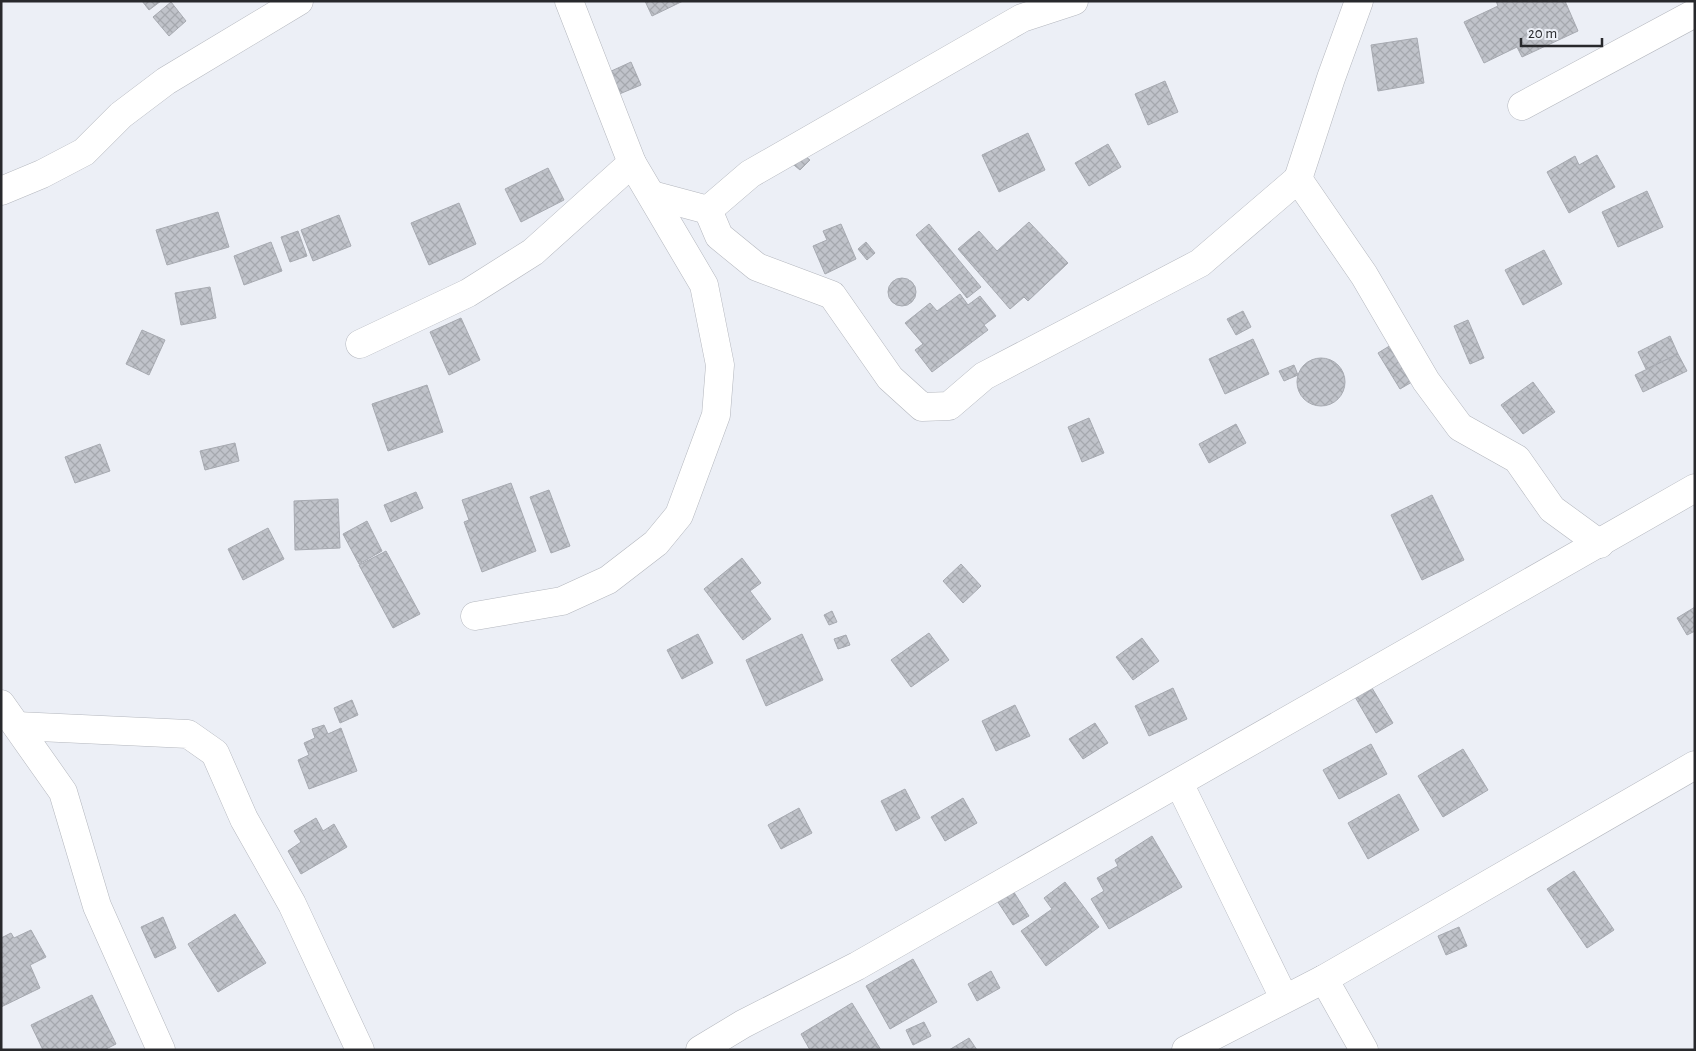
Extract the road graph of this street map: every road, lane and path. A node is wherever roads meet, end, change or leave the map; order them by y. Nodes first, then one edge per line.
1 (299, 1) edge
2 (569, 1) edge
3 (1074, 1) edge
4 (1359, 1) edge
5 (1695, 13) edge
6 (1522, 106) dead end
7 (632, 163) junction
8 (1298, 178) junction
9 (1, 191) edge
10 (652, 195) junction
11 (708, 210) junction
12 (360, 344) dead end
13 (1695, 488) edge
14 (1600, 544) junction
15 (475, 616) dead end
16 (1, 704) edge
17 (17, 726) junction
18 (1695, 765) edge
19 (1179, 783) junction
20 (1324, 979) junction
21 (1284, 998) junction
22 (161, 1050) edge
23 (360, 1050) edge
24 (700, 1050) edge
25 (1186, 1050) edge
26 (1364, 1050) edge

1 - 9 street
2 - 7 street
3 - 11 street
4 - 8 street
5 - 6 street
7 - 10 street
7 - 12 street
8 - 11 street
8 - 14 street
10 - 11 street
10 - 15 street
13 - 14 street
14 - 19 street
16 - 17 street
17 - 22 street
17 - 23 street
18 - 20 street
19 - 21 street
19 - 24 street
20 - 21 street
20 - 26 street
21 - 25 street

